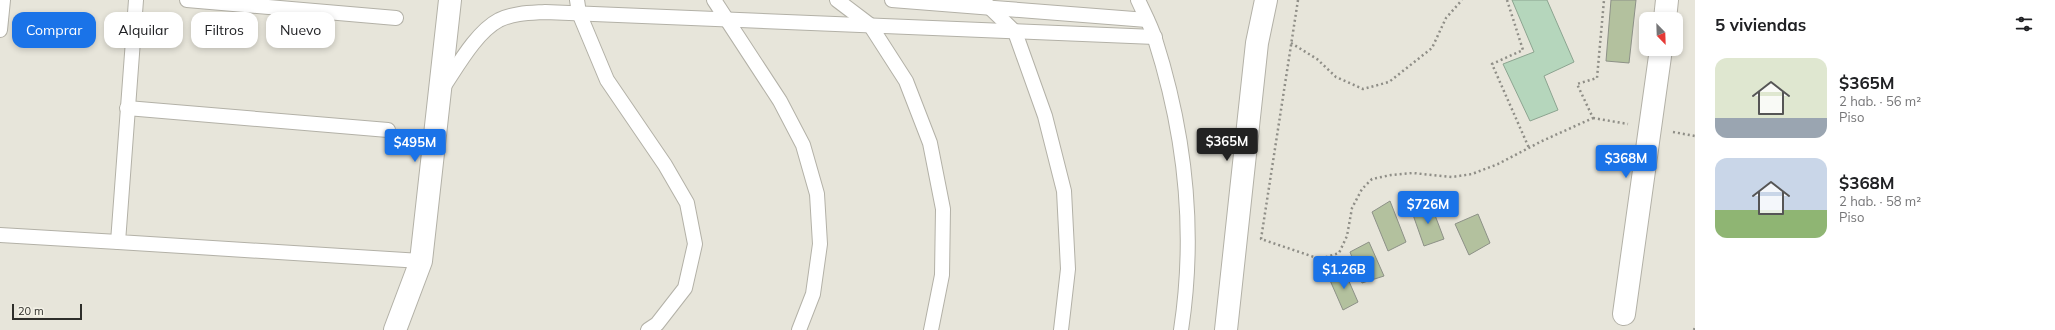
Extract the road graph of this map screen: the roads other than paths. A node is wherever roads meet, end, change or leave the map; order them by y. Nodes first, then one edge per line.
1 (3, 0) edge
2 (136, 0) edge
3 (187, 0) edge
4 (450, 0) edge
5 (714, 0) edge
6 (837, 0) edge
7 (892, 0) edge
8 (1138, 0) edge
9 (1266, 0) edge
10 (1667, 0) edge
11 (986, 4) edge
12 (578, 7) edge
13 (1666, 12) edge
14 (396, 18) dead end
15 (727, 19) junction
16 (1147, 20) junction
17 (870, 26) junction
18 (0, 30) edge
19 (1015, 32) junction
20 (1155, 37) junction
21 (1660, 56) edge
22 (441, 90) junction
23 (127, 108) junction
24 (388, 130) dead end
25 (0, 235) edge
26 (118, 242) junction
27 (421, 261) junction
28 (1624, 314) dead end
29 (655, 328) edge
30 (395, 330) edge
31 (799, 330) edge
32 (931, 330) edge
33 (1061, 330) edge
34 (1181, 330) edge
35 (1226, 330) edge

1 - 18 lane
2 - 23 lane
3 - 14 lane
4 - 22 street
5 - 15 lane
6 - 17 lane
7 - 11 lane
8 - 16 lane
9 - 35 street
10 - 13 street
11 - 16 lane
11 - 19 lane
12 - 15 lane
12 - 22 lane
12 - 29 lane
15 - 17 lane
15 - 31 lane
16 - 20 lane
17 - 19 lane
17 - 32 lane
19 - 20 lane
19 - 33 lane
20 - 34 lane
21 - 28 street
22 - 27 street
23 - 24 lane
23 - 26 lane
25 - 26 lane
26 - 27 lane
27 - 30 street

